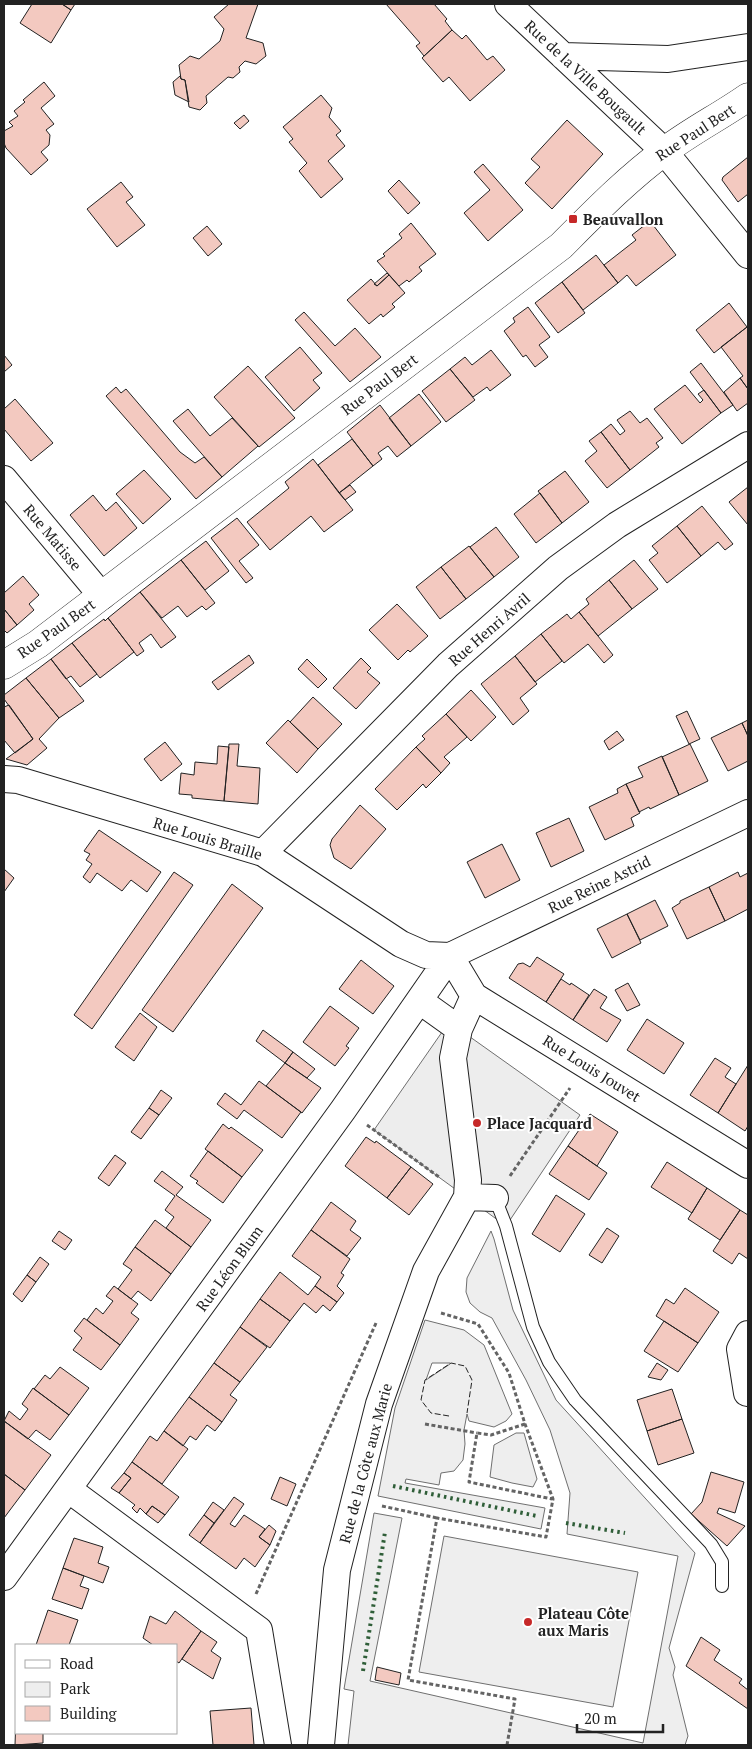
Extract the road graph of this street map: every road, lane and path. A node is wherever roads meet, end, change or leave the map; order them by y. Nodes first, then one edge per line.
1 (508, 4) edge
2 (748, 47) edge
3 (563, 56) junction
4 (748, 97) edge
5 (664, 151) junction
6 (748, 255) edge
7 (748, 445) edge
8 (4, 479) edge
9 (102, 596) junction
10 (4, 665) edge
11 (4, 779) edge
12 (748, 813) edge
13 (263, 853) junction
14 (450, 956) junction
15 (474, 996) junction
16 (420, 1001) junction
17 (458, 1029) junction
18 (585, 1064) junction
19 (374, 1130) dead end
20 (748, 1165) edge
21 (467, 1197) junction
22 (495, 1198) junction
23 (414, 1305) junction
24 (378, 1317) dead end
25 (748, 1334) edge
26 (747, 1393) edge
27 (425, 1424) dead end
28 (525, 1424) junction
29 (477, 1433) junction
30 (68, 1489) junction
31 (553, 1499) junction
32 (355, 1500) junction
33 (438, 1518) junction
34 (4, 1577) edge
35 (722, 1586) dead end
36 (252, 1625) junction
37 (278, 1745) edge
38 (321, 1745) edge
39 (507, 1745) edge

1 - 3 street, Rue de la Ville Bougault
2 - 3 street
3 - 5 street, Rue de la Ville Bougault
4 - 5 main road, Rue Paul Bert
5 - 6 street, Rue de la Ville Bougault
5 - 9 main road, Rue Paul Bert
7 - 13 street, Rue Henri Avril
8 - 9 street, Rue Matisse
9 - 10 main road, Rue Paul Bert
11 - 13 street, Rue Louis Braille
12 - 14 street, Rue Reine Astrid
13 - 14 street, Rue Louis Braille
14 - 15 street, Rue Louis Jouvet
14 - 16 street, Rue Léon Blum
15 - 17 street
15 - 18 street, Rue Louis Jouvet
16 - 17 street
16 - 30 street, Rue Léon Blum
17 - 21 street
18 - 20 street, Rue Louis Jouvet
18 - 22 path
19 - 21 path
21 - 22 street
21 - 23 street, Rue de la Côte aux Marie
22 - 35 lane
23 - 28 path
23 - 32 street, Rue de la Côte aux Marie
24 - 36 path
25 - 26 street
27 - 29 path
28 - 29 path
28 - 31 path
29 - 31 path
30 - 34 street, Rue Léon Blum
30 - 36 street
31 - 33 path
32 - 33 path
32 - 38 street, Rue de la Côte aux Marie
33 - 39 path
36 - 37 street

